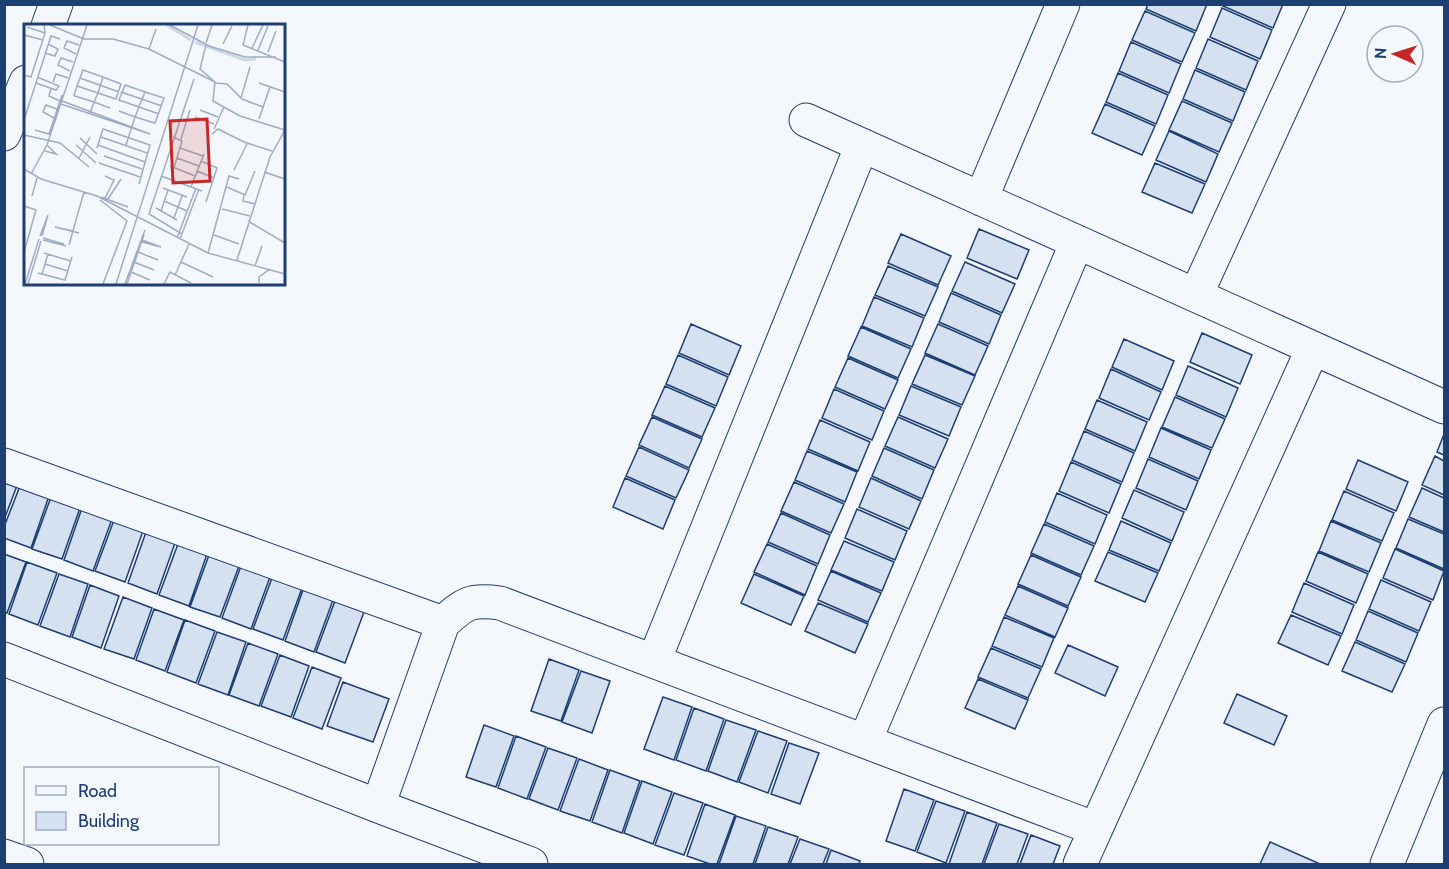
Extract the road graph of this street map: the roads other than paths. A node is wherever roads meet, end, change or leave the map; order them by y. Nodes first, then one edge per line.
1 (57, 4) edge
2 (1063, 4) edge
3 (1329, 4) edge
4 (49, 24) edge
5 (24, 87) edge
6 (806, 120) dead end
7 (4, 134) edge
8 (862, 145) junction
9 (981, 199) junction
10 (1077, 242) junction
11 (1196, 295) junction
12 (1313, 348) junction
13 (1444, 407) edge
14 (4, 465) edge
15 (443, 623) junction
16 (4, 659) edge
17 (654, 661) junction
18 (1444, 724) edge
19 (865, 741) junction
20 (378, 806) junction
21 (1096, 829) junction
22 (4, 856) edge
23 (27, 864) edge
24 (531, 864) edge
25 (1080, 864) edge
26 (1387, 864) edge

1 - 4 main road
2 - 9 main road
3 - 11 main road
5 - 7 main road
6 - 8 main road
8 - 9 main road
8 - 17 main road
9 - 10 main road
10 - 11 main road
10 - 19 main road
11 - 12 main road
12 - 13 main road
12 - 21 main road
14 - 15 main road
15 - 17 main road
15 - 20 main road
16 - 20 main road
17 - 19 main road
18 - 26 main road
19 - 21 main road
20 - 24 main road
21 - 25 main road
22 - 23 main road

